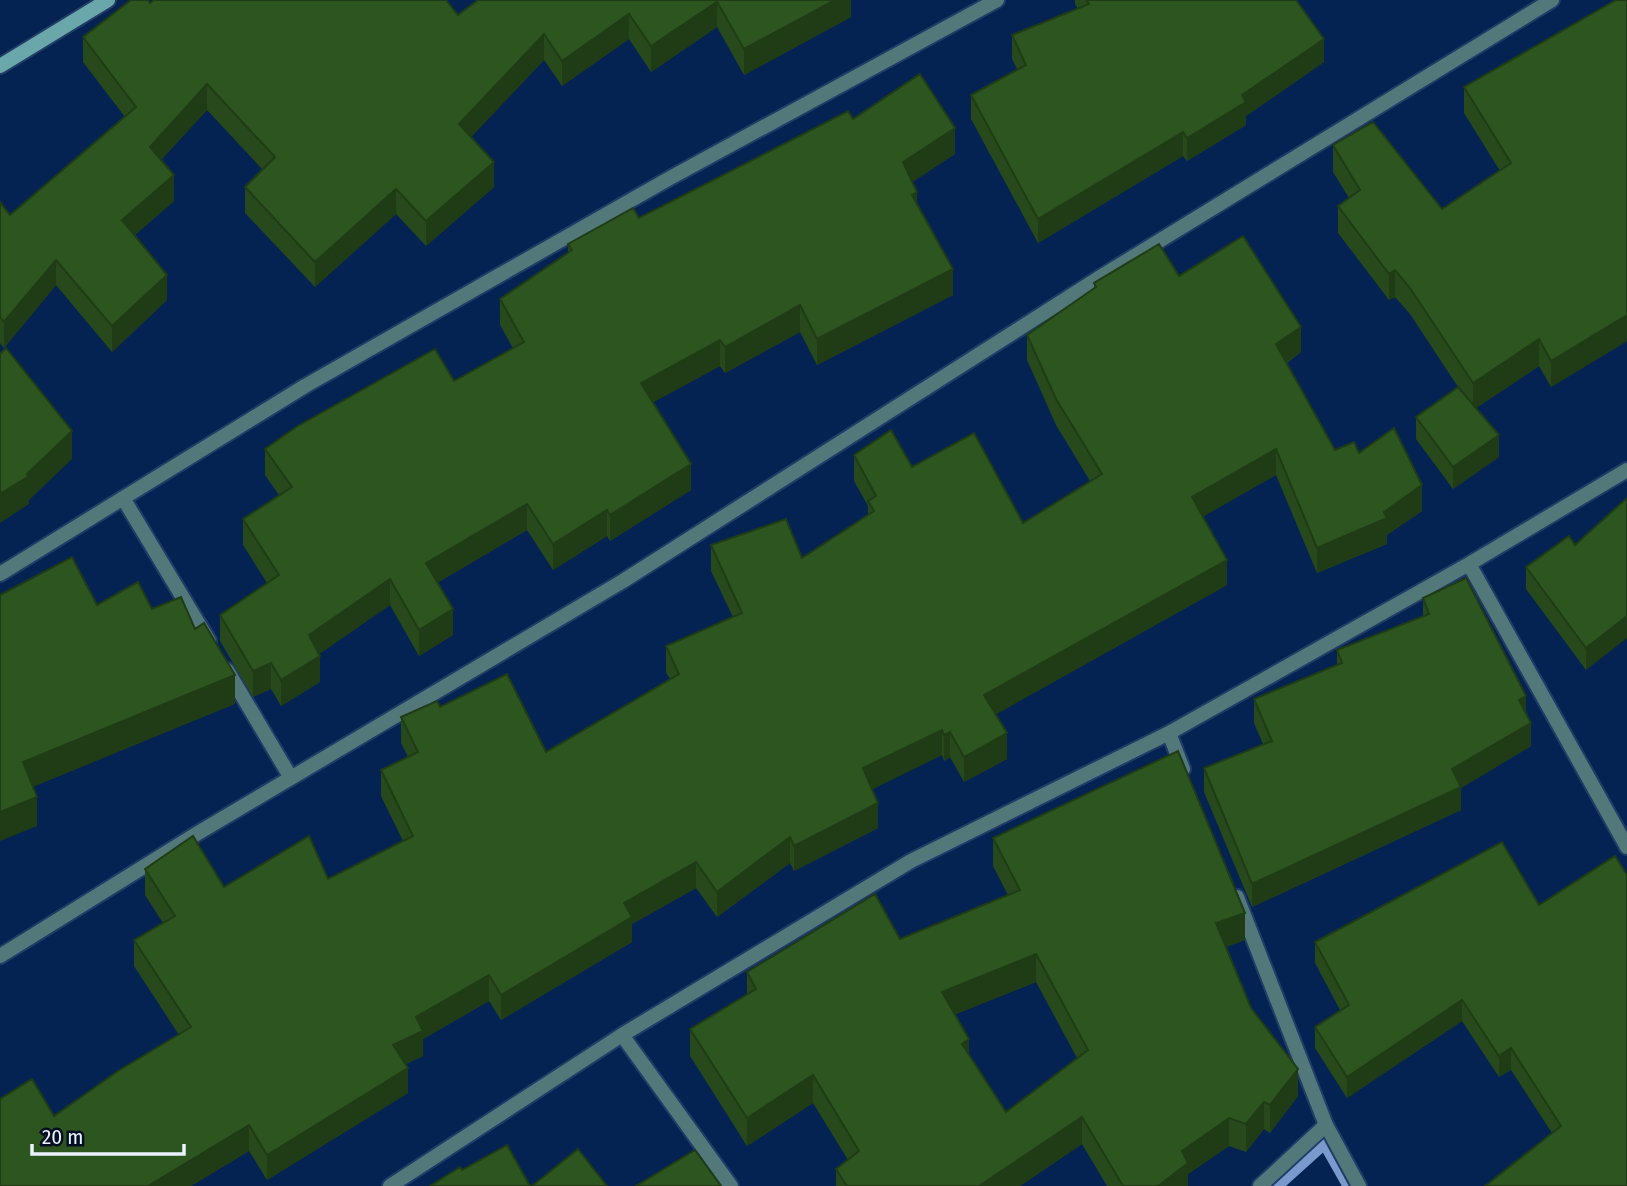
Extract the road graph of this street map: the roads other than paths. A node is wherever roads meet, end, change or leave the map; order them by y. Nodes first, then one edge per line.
1 (108, 0) edge
2 (997, 0) edge
3 (1552, 0) edge
4 (0, 66) edge
5 (1627, 470) edge
6 (123, 498) junction
7 (1469, 564) junction
8 (0, 574) edge
9 (1169, 733) junction
10 (291, 778) junction
11 (1189, 783) edge
12 (1627, 847) edge
13 (1230, 881) edge
14 (0, 956) edge
15 (622, 1035) junction
16 (1326, 1125) junction
17 (390, 1186) edge
18 (731, 1186) edge
19 (1260, 1186) edge
20 (1359, 1186) edge

1 - 4 main road
2 - 6 street
3 - 10 street
5 - 7 street
6 - 8 street
6 - 10 street
7 - 9 street
7 - 12 street
9 - 11 street
9 - 15 street
10 - 14 street
13 - 16 street
15 - 17 street
15 - 18 street
16 - 19 street
16 - 20 street

